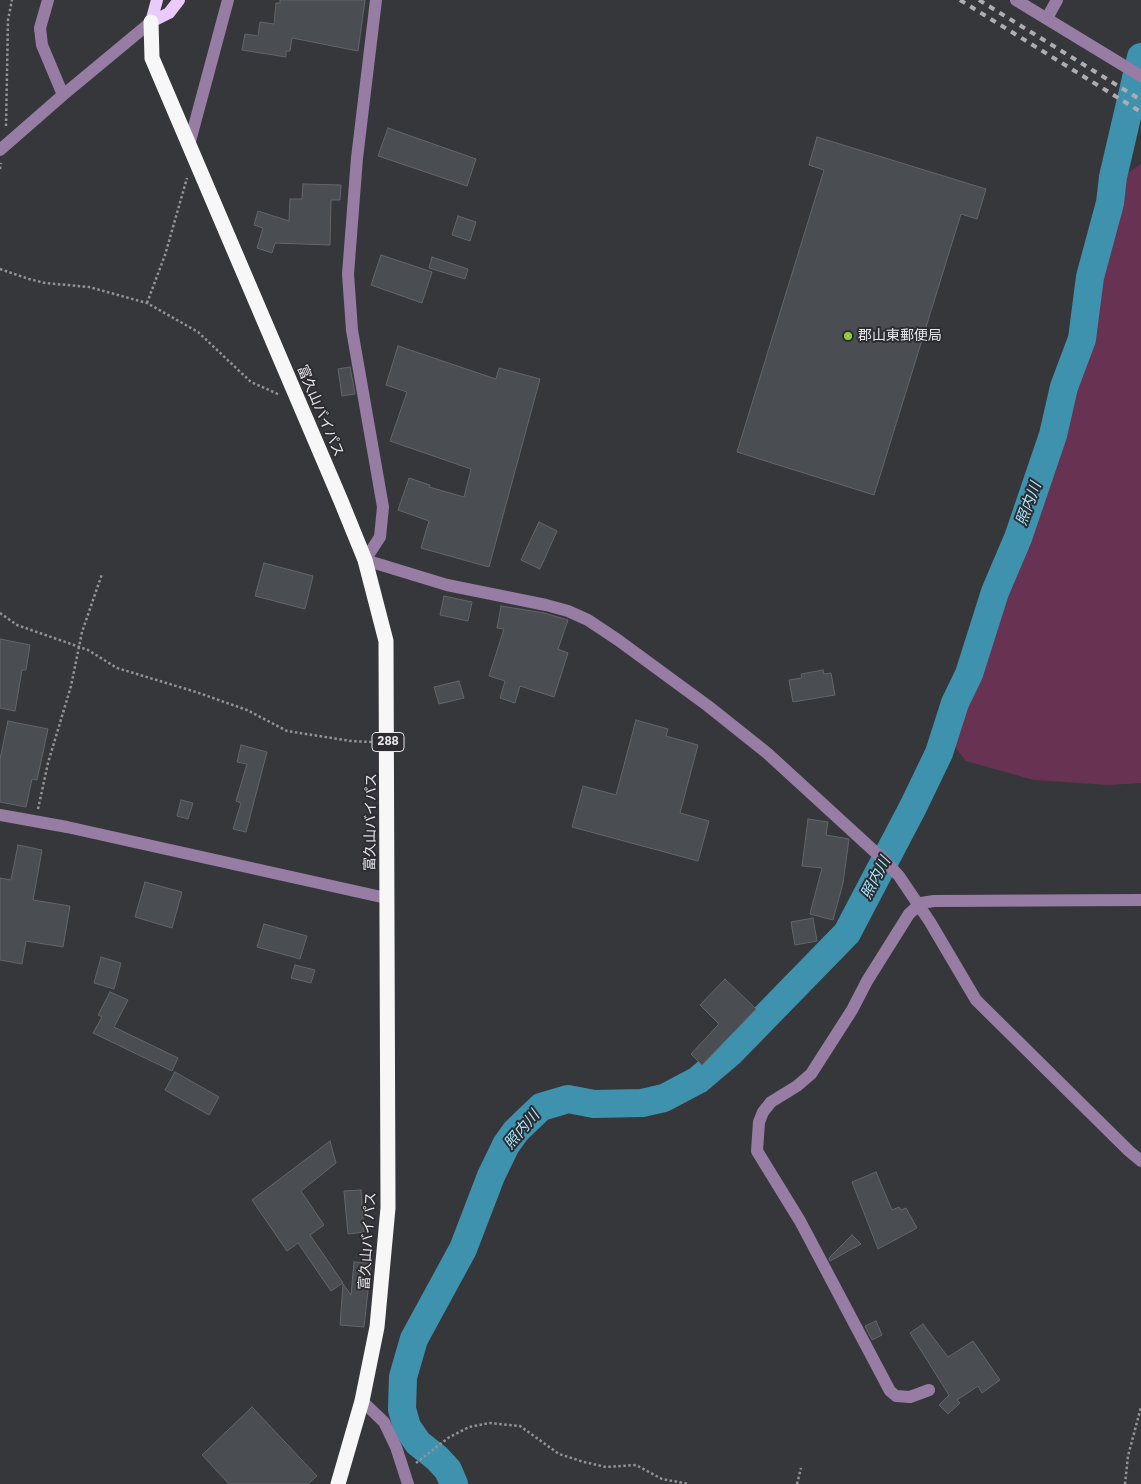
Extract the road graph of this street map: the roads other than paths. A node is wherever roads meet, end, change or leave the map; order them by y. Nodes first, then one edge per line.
1 (48, 0) edge
2 (156, 0) edge
3 (179, 0) edge
4 (228, 0) edge
5 (376, 0) edge
6 (1016, 0) edge
7 (1057, 0) edge
8 (1047, 18) junction
9 (151, 22) junction
10 (1141, 76) edge
11 (62, 95) junction
12 (3, 148) edge
13 (191, 150) junction
14 (365, 560) junction
15 (0, 815) edge
16 (386, 898) junction
17 (1141, 900) edge
18 (918, 905) junction
19 (1141, 1161) edge
20 (928, 1390) dead end
21 (362, 1401) junction
22 (338, 1484) edge
23 (408, 1484) edge

1 - 11 street
2 - 9 main road
3 - 9 main road
4 - 13 street
5 - 14 street
6 - 8 street
7 - 8 street
8 - 10 street
9 - 11 street
9 - 13 highway, 富久山バイパス / 288
11 - 12 street
13 - 14 highway, 富久山バイパス / 288
14 - 16 highway, 富久山バイパス / 288
14 - 18 street
15 - 16 street
16 - 21 highway, 富久山バイパス / 288
17 - 18 street
18 - 19 street
18 - 20 street
21 - 22 highway, 富久山バイパス / 288
21 - 23 street

